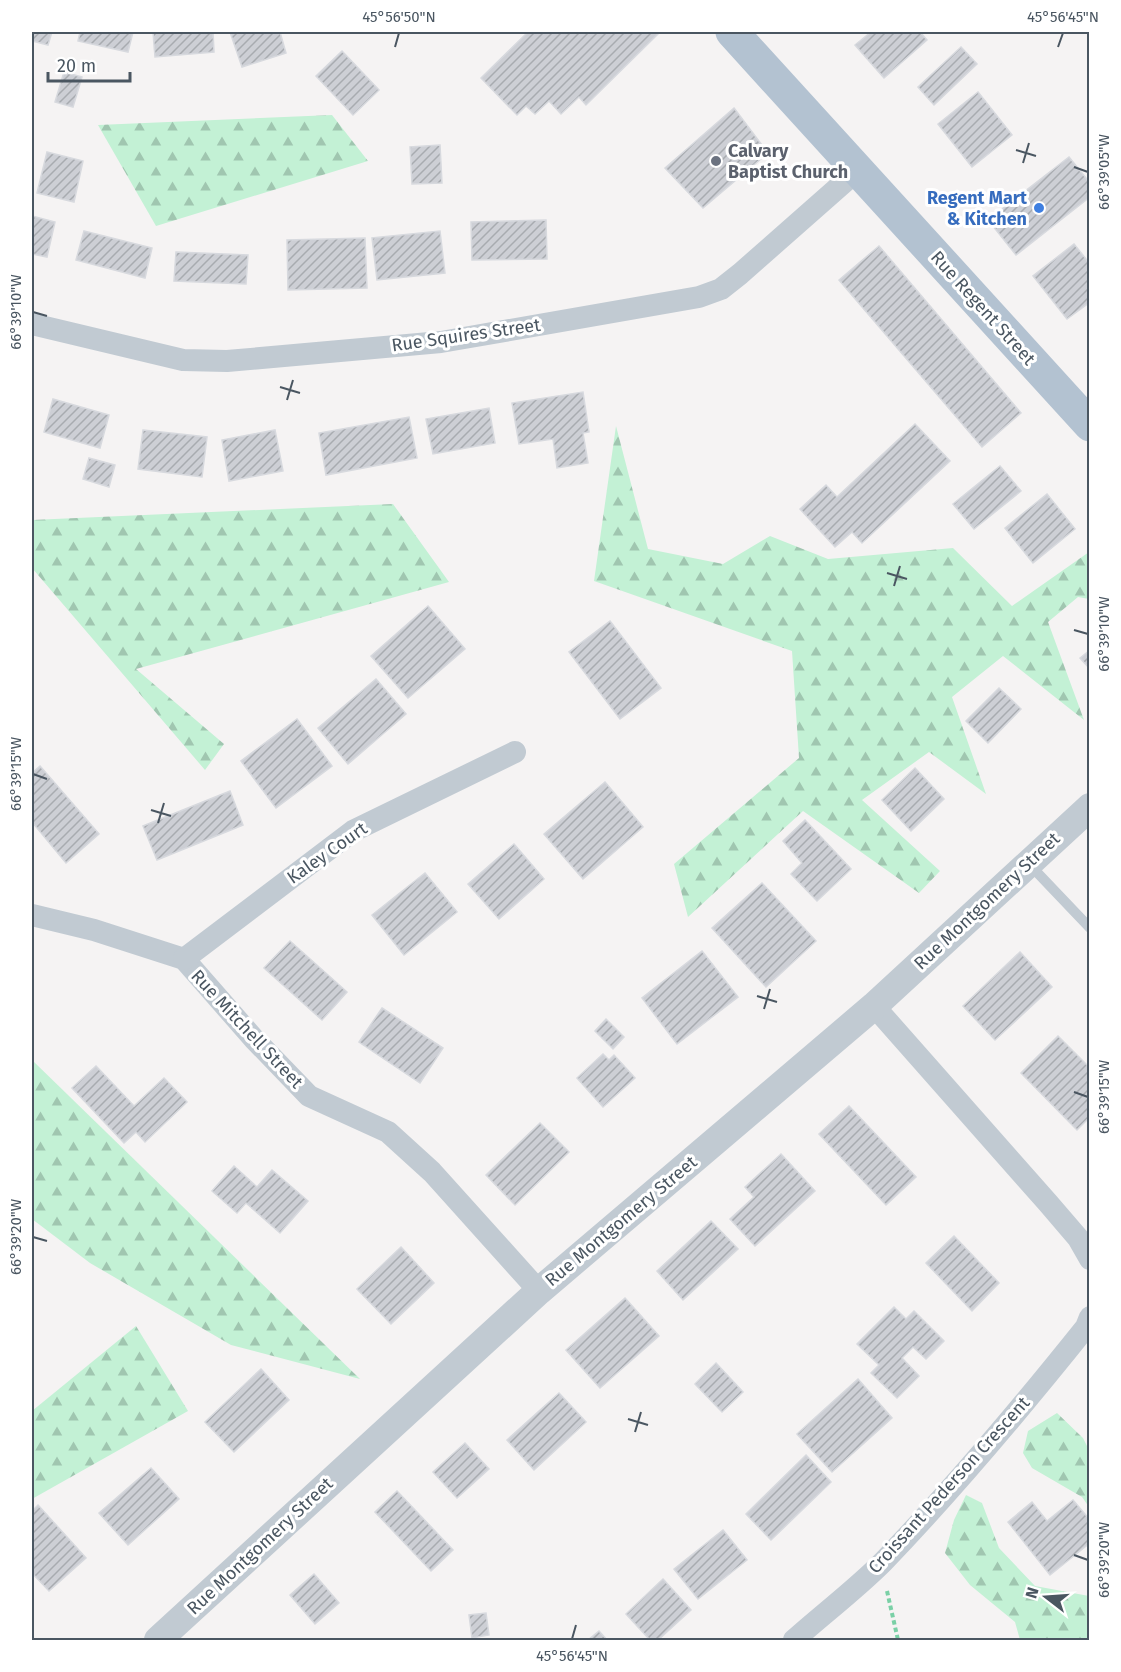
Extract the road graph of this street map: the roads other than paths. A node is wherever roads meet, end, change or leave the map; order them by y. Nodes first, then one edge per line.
1 (732, 32) edge
2 (858, 170) junction
3 (32, 324) edge
4 (1089, 425) edge
5 (515, 752) dead end
6 (1089, 807) edge
7 (1029, 863) junction
8 (32, 915) edge
9 (1089, 928) edge
10 (184, 959) junction
11 (874, 1006) junction
12 (1089, 1259) edge
13 (539, 1291) junction
14 (1089, 1317) edge
15 (158, 1641) edge
16 (794, 1641) edge

1 - 2 main road, Rue Regent Street
2 - 3 street, Rue Squires Street
2 - 4 main road, Rue Regent Street
5 - 10 street, Kaley Court
6 - 7 street, Rue Montgomery Street
7 - 9 lane
7 - 11 street, Rue Montgomery Street
8 - 10 street, Rue Mitchell Street
10 - 13 street, Rue Mitchell Street
11 - 12 street
11 - 13 street, Rue Montgomery Street
13 - 15 street, Rue Montgomery Street
14 - 16 street, Croissant Pederson Crescent

